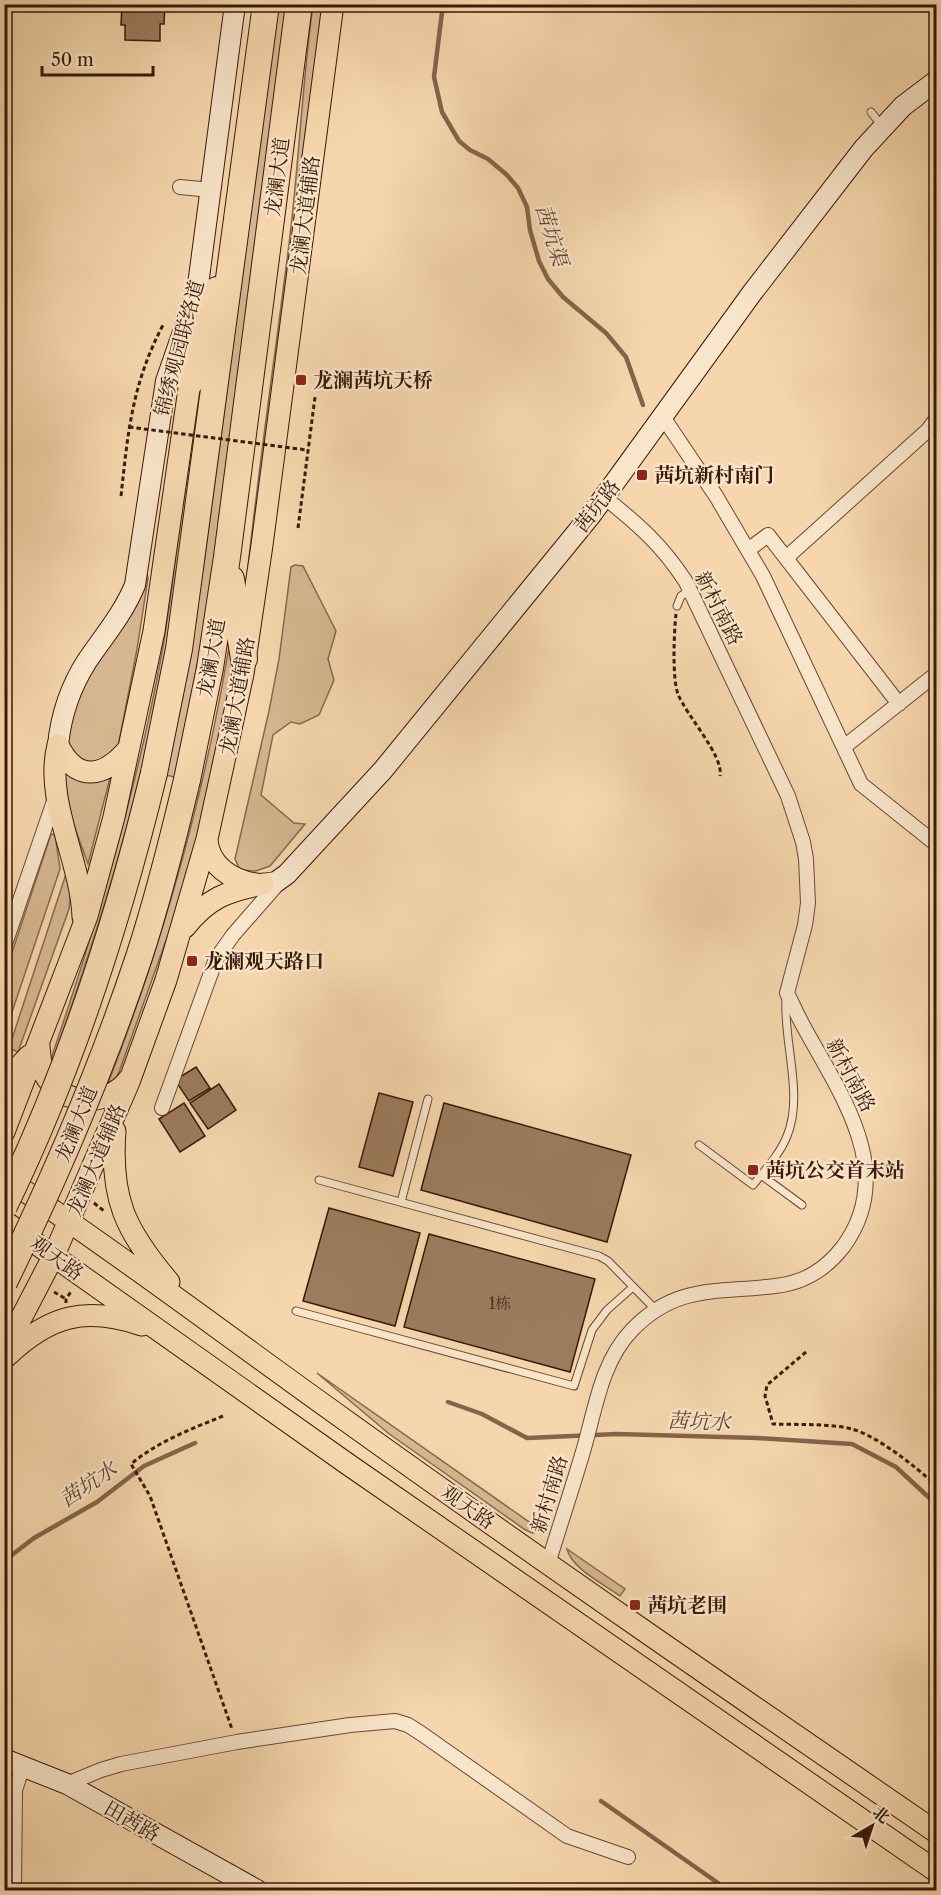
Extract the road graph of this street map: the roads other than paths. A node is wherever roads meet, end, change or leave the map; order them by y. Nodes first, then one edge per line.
1 (235, 4) edge
2 (266, 4) edge
3 (299, 4) edge
4 (333, 4) edge
5 (936, 81) edge
6 (180, 187) dead end
7 (211, 190) junction
8 (237, 230) junction
9 (190, 382) joint
10 (663, 417) junction
11 (936, 419) edge
12 (604, 497) junction
13 (748, 550) junction
14 (227, 557) junction
15 (786, 558) junction
16 (690, 590) junction
17 (676, 606) road end
18 (244, 659) junction
19 (936, 674) edge
20 (899, 704) junction
21 (58, 745) junction
22 (844, 747) junction
23 (130, 748) junction
24 (57, 793) junction
25 (207, 839) junction
26 (936, 844) edge
27 (287, 874) junction
28 (263, 884) junction
29 (83, 926) junction
30 (178, 941) junction
31 (4, 947) edge
32 (787, 993) junction
33 (38, 1044) junction
34 (132, 1076) junction
35 (4, 1082) edge
36 (428, 1099) dead end
37 (120, 1106) junction
38 (162, 1108) dead end
39 (4, 1132) edge
40 (699, 1145) dead end
41 (761, 1175) junction
42 (4, 1177) edge
43 (319, 1180) dead end
44 (400, 1202) junction
45 (802, 1205) dead end
46 (4, 1206) edge
47 (4, 1221) edge
48 (70, 1221) junction
49 (54, 1256) junction
50 (4, 1282) edge
51 (633, 1287) junction
52 (656, 1310) junction
53 (296, 1311) dead end
54 (200, 1314) junction
55 (170, 1339) junction
56 (4, 1351) edge
57 (4, 1358) edge
58 (548, 1564) junction
59 (14, 1762) edge
60 (68, 1784) junction
61 (936, 1832) edge
62 (628, 1857) dead end
63 (936, 1871) edge
64 (14, 1890) edge
65 (257, 1890) edge

1 - 7 street, 锦绣观园联络道
2 - 8 highway, 龙澜大道
3 - 14 highway, 龙澜大道
4 - 18 main road, 龙澜大道辅路
5 - 10 street, 茜坑路
6 - 7 street
7 - 21 street, 锦绣观园联络道
8 - 9 highway
8 - 46 highway, 龙澜大道, bridge
9 - 23 main road
10 - 12 street, 茜坑路
10 - 13 street
11 - 15 street
12 - 16 street, 新村南路
12 - 27 street, 茜坑路
13 - 15 street
13 - 22 street
14 - 18 highway
14 - 50 highway, 龙澜大道, bridge
15 - 20 street
16 - 17 lane
16 - 32 street, 新村南路
18 - 25 main road, 龙澜大道辅路
19 - 20 street
20 - 22 street
21 - 23 main road
21 - 24 main road
22 - 26 street
23 - 29 main road
24 - 29 main road
24 - 31 street
25 - 28 main road
25 - 30 main road, 龙澜大道辅路
27 - 28 street, 茜坑路
27 - 38 street
28 - 30 main road
29 - 33 main road
30 - 34 main road, 龙澜大道辅路
32 - 41 lane
32 - 52 street, 新村南路
33 - 34 main road
33 - 35 main road
33 - 39 main road
34 - 37 main road, 龙澜大道辅路
36 - 44 lane
37 - 48 main road, 龙澜大道辅路
37 - 54 main road
40 - 41 lane
41 - 45 lane
42 - 48 main road, 观天路
43 - 44 lane
44 - 51 lane
47 - 49 main road, 观天路
48 - 49 main road, 龙澜大道辅路
48 - 54 main road, 观天路
49 - 55 main road, 观天路
49 - 56 main road, 龙澜大道辅路
51 - 52 lane
51 - 53 lane
52 - 58 street, 新村南路
54 - 58 main road, 观天路
55 - 57 main road
55 - 63 main road, 观天路
58 - 61 main road, 观天路
59 - 60 street, 田茜路
59 - 64 street
60 - 62 street
60 - 65 street, 田茜路

